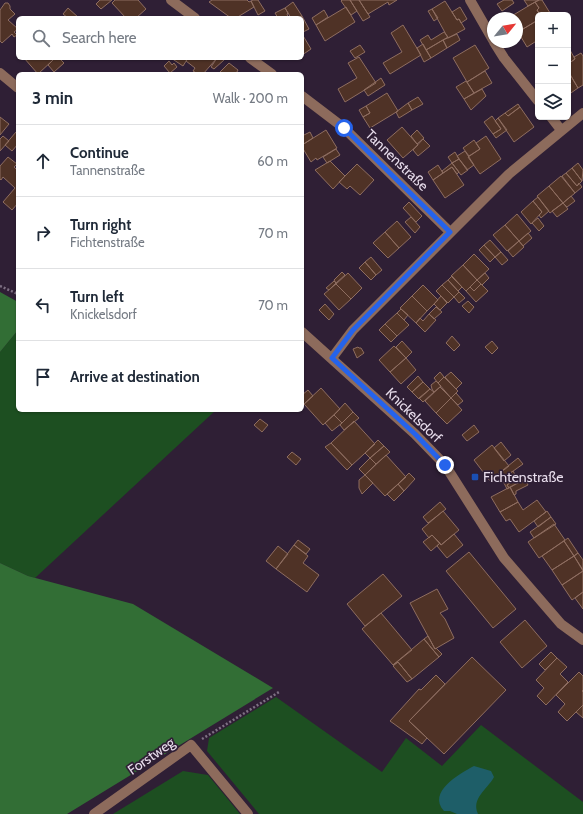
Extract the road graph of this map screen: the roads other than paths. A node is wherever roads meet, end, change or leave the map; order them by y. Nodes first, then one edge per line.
1 (170, 0) edge
2 (470, 0) edge
3 (192, 16) edge
4 (487, 29) edge
5 (498, 48) edge
6 (253, 60) edge
7 (269, 72) edge
8 (0, 73) edge
9 (16, 86) edge
10 (535, 97) edge
11 (304, 98) edge
12 (583, 113) edge
13 (553, 120) edge
14 (561, 130) junction
15 (450, 232) junction
16 (304, 334) edge
17 (332, 358) junction
18 (583, 640) edge
19 (94, 814) edge
20 (248, 814) edge

1 - 3 street
2 - 4 street
5 - 10 street
6 - 7 street
8 - 9 street
11 - 15 street, Tannenstraße
12 - 14 street
13 - 14 street
14 - 15 street
15 - 17 street
16 - 17 street, Knickelsdorf
17 - 18 street, Knickelsdorf
19 - 20 street, Forstweg

